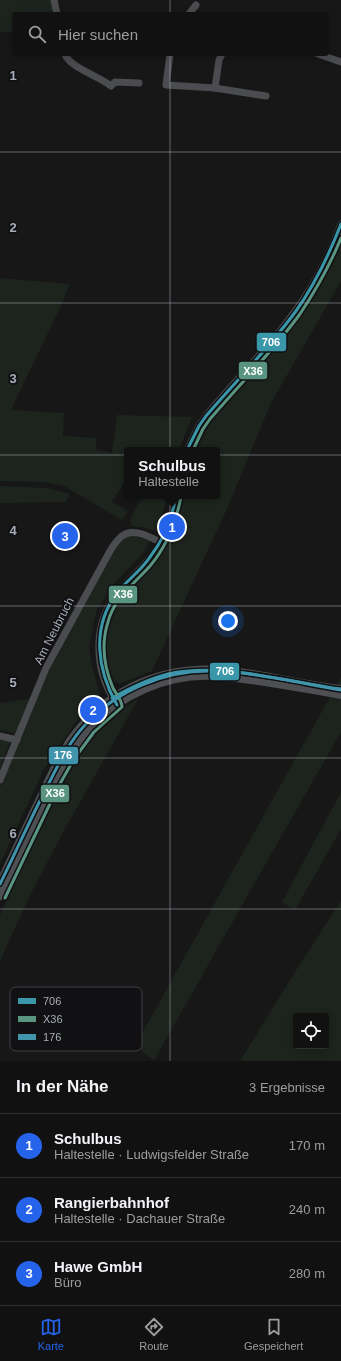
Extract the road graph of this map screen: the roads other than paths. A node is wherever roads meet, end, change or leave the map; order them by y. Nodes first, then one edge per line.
1 (54, 0) edge
2 (196, 4) dead end
3 (57, 12) edge
4 (190, 12) edge
5 (66, 56) edge
6 (170, 56) edge
7 (221, 56) edge
8 (324, 56) edge
9 (341, 62) edge
10 (139, 83) dead end
11 (215, 88) junction
12 (266, 96) dead end
13 (341, 224) edge
14 (188, 447) edge
15 (175, 499) edge
16 (160, 542) junction
17 (341, 689) edge
18 (341, 695) edge
19 (115, 701) junction
20 (0, 736) edge
21 (17, 740) junction
22 (0, 780) edge
23 (0, 883) edge
24 (0, 896) edge

1 - 3 street
2 - 4 street
5 - 10 street
6 - 11 street
7 - 11 street
8 - 9 street
11 - 12 street
13 - 14 street
15 - 16 street
16 - 19 street
16 - 21 street, Am Neubruch
17 - 19 main road
18 - 19 main road
19 - 23 main road
19 - 24 main road
20 - 21 street
21 - 22 street, Am Neubruch

